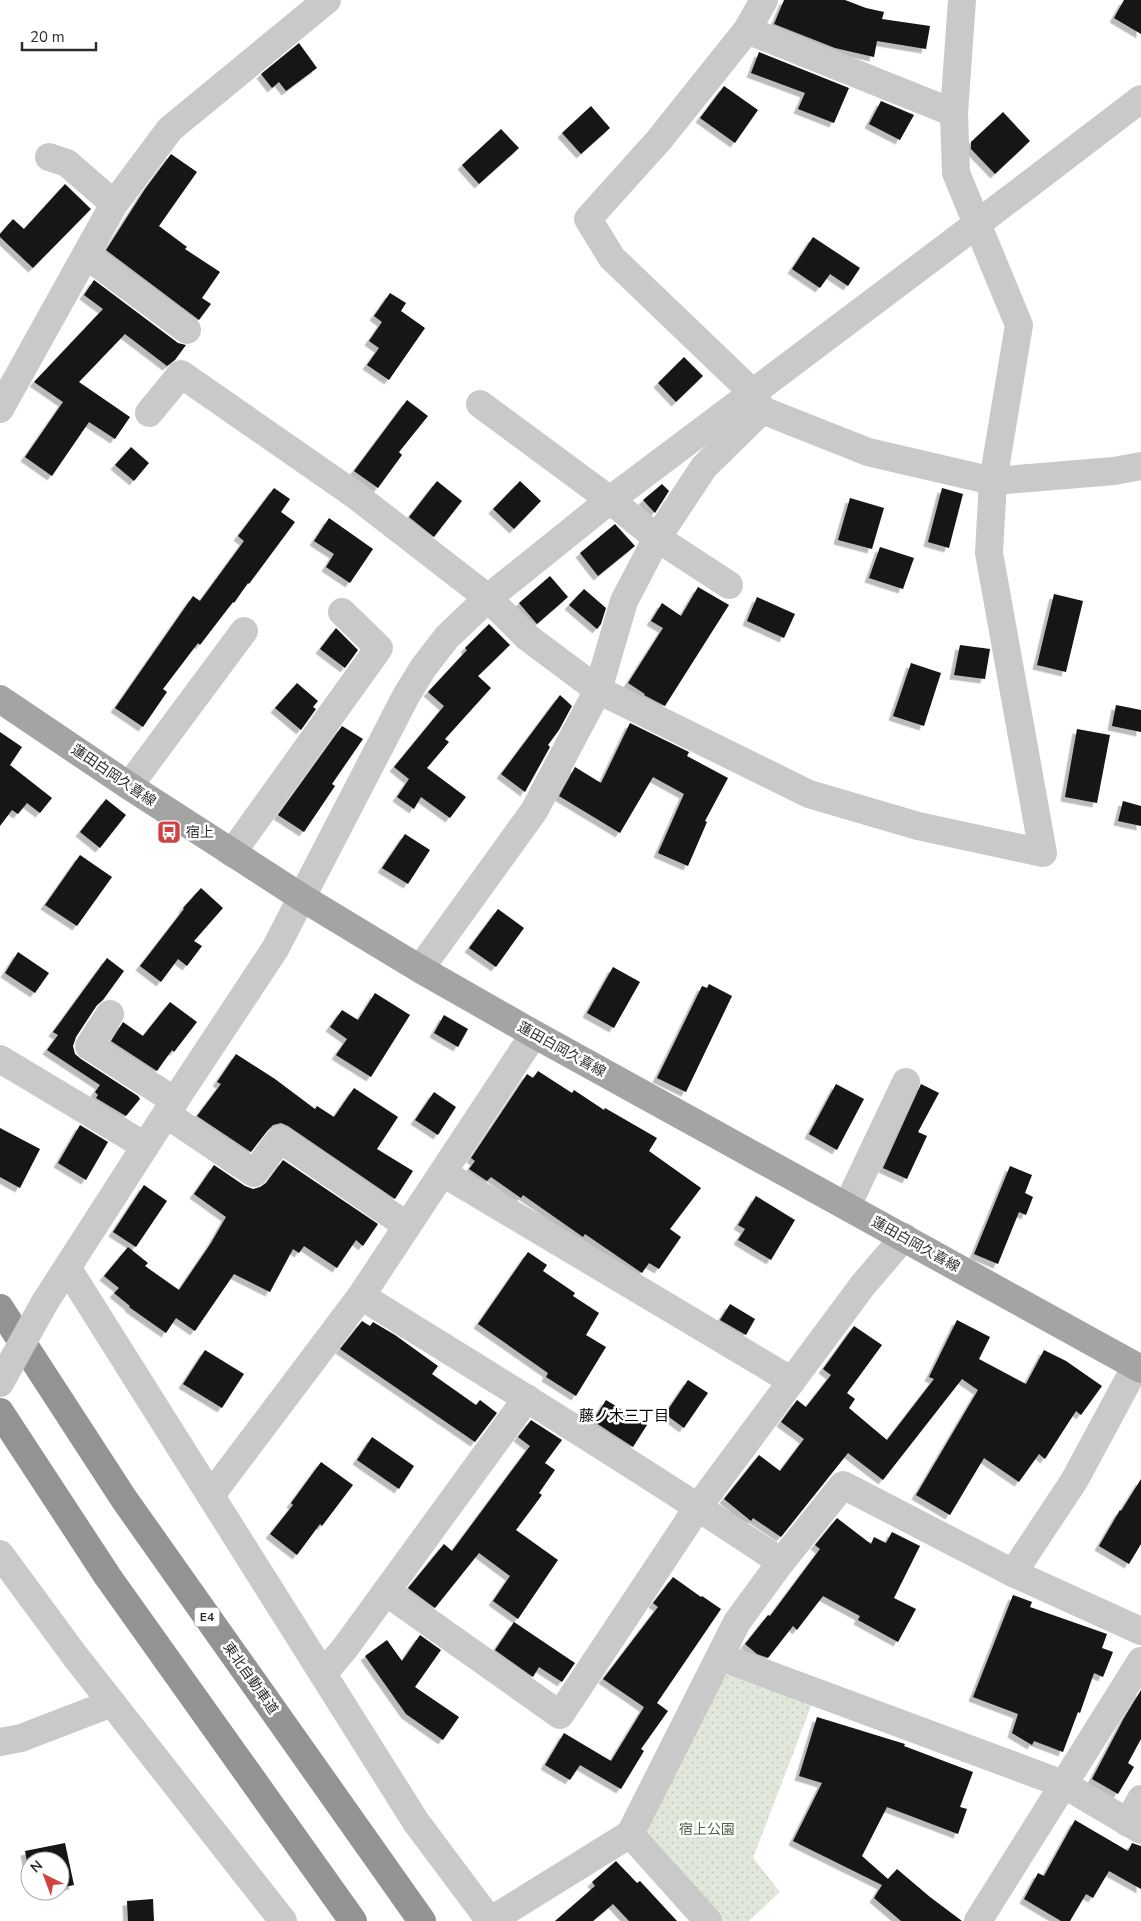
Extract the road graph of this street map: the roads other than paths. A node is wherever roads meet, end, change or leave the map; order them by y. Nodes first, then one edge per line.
1 (327, 0) edge
2 (764, 0) edge
3 (962, 0) edge
4 (747, 30) junction
5 (1141, 98) edge
6 (954, 113) junction
7 (49, 158) dead end
8 (114, 204) junction
9 (978, 224) junction
10 (86, 255) junction
11 (187, 330) dead end
12 (757, 402) junction
13 (480, 404) dead end
14 (0, 409) edge
15 (149, 413) dead end
16 (1141, 466) edge
17 (993, 481) junction
18 (610, 500) junction
19 (657, 538) junction
20 (729, 585) dead end
21 (488, 598) junction
22 (342, 612) dead end
23 (244, 631) dead end
24 (598, 690) junction
25 (0, 699) edge
26 (129, 786) junction
27 (232, 853) junction
28 (301, 897) junction
29 (420, 969) junction
30 (110, 1014) dead end
31 (534, 1034) junction
32 (0, 1059) edge
33 (906, 1082) dead end
34 (170, 1108) junction
35 (145, 1146) junction
36 (443, 1173) junction
37 (847, 1206) junction
38 (406, 1225) junction
39 (904, 1238) junction
40 (68, 1269) junction
41 (360, 1296) junction
42 (0, 1308) edge
43 (1139, 1368) edge
44 (792, 1381) junction
45 (0, 1383) edge
46 (526, 1398) junction
47 (0, 1412) edge
48 (211, 1495) junction
49 (698, 1507) junction
50 (0, 1554) edge
51 (781, 1562) junction
52 (1013, 1573) junction
53 (386, 1592) junction
54 (1141, 1632) edge
55 (721, 1657) junction
56 (1141, 1661) edge
57 (323, 1674) junction
58 (112, 1703) junction
59 (0, 1742) edge
60 (1063, 1784) junction
61 (1137, 1817) edge
62 (630, 1834) junction
63 (283, 1921) edge
64 (353, 1921) edge
65 (422, 1921) edge
66 (490, 1921) edge
67 (708, 1921) edge
68 (978, 1921) edge

1 - 8 street
2 - 4 street
3 - 6 street
4 - 6 street
4 - 12 street
5 - 9 street
6 - 9 street
7 - 8 street
8 - 10 street
9 - 12 street
9 - 17 street
10 - 11 street
10 - 14 street
12 - 17 street
12 - 18 street
12 - 19 street
13 - 18 street
15 - 21 street
16 - 17 street
17 - 24 street
18 - 19 street
18 - 21 street
19 - 20 street
19 - 24 street
21 - 24 street
21 - 28 street
22 - 27 street
23 - 26 street
24 - 29 street
25 - 26 main road, 蓮田白岡久喜線
26 - 27 main road, 蓮田白岡久喜線
27 - 28 main road, 蓮田白岡久喜線
28 - 29 main road, 蓮田白岡久喜線
28 - 34 street
29 - 31 main road, 蓮田白岡久喜線
30 - 34 street
31 - 36 street
31 - 37 main road, 蓮田白岡久喜線
32 - 35 street
33 - 37 street
34 - 35 street
34 - 38 street
35 - 40 street
36 - 38 street
36 - 44 street
37 - 39 main road, 蓮田白岡久喜線
38 - 41 street
39 - 43 main road, 蓮田白岡久喜線
39 - 44 street
40 - 45 street, bridge
40 - 48 street
41 - 46 street
41 - 48 street
42 - 65 highway, 東北自動車道 / E4
43 - 52 street
44 - 49 street
46 - 49 street
46 - 53 street
47 - 64 highway
48 - 57 street
49 - 51 street
49 - 53 street
50 - 58 street
51 - 52 street
51 - 55 street
52 - 54 street
53 - 57 street
55 - 60 street
55 - 62 street
56 - 60 street
57 - 66 street
58 - 59 street
58 - 63 street
60 - 61 street
60 - 68 street
62 - 66 street
62 - 67 street

